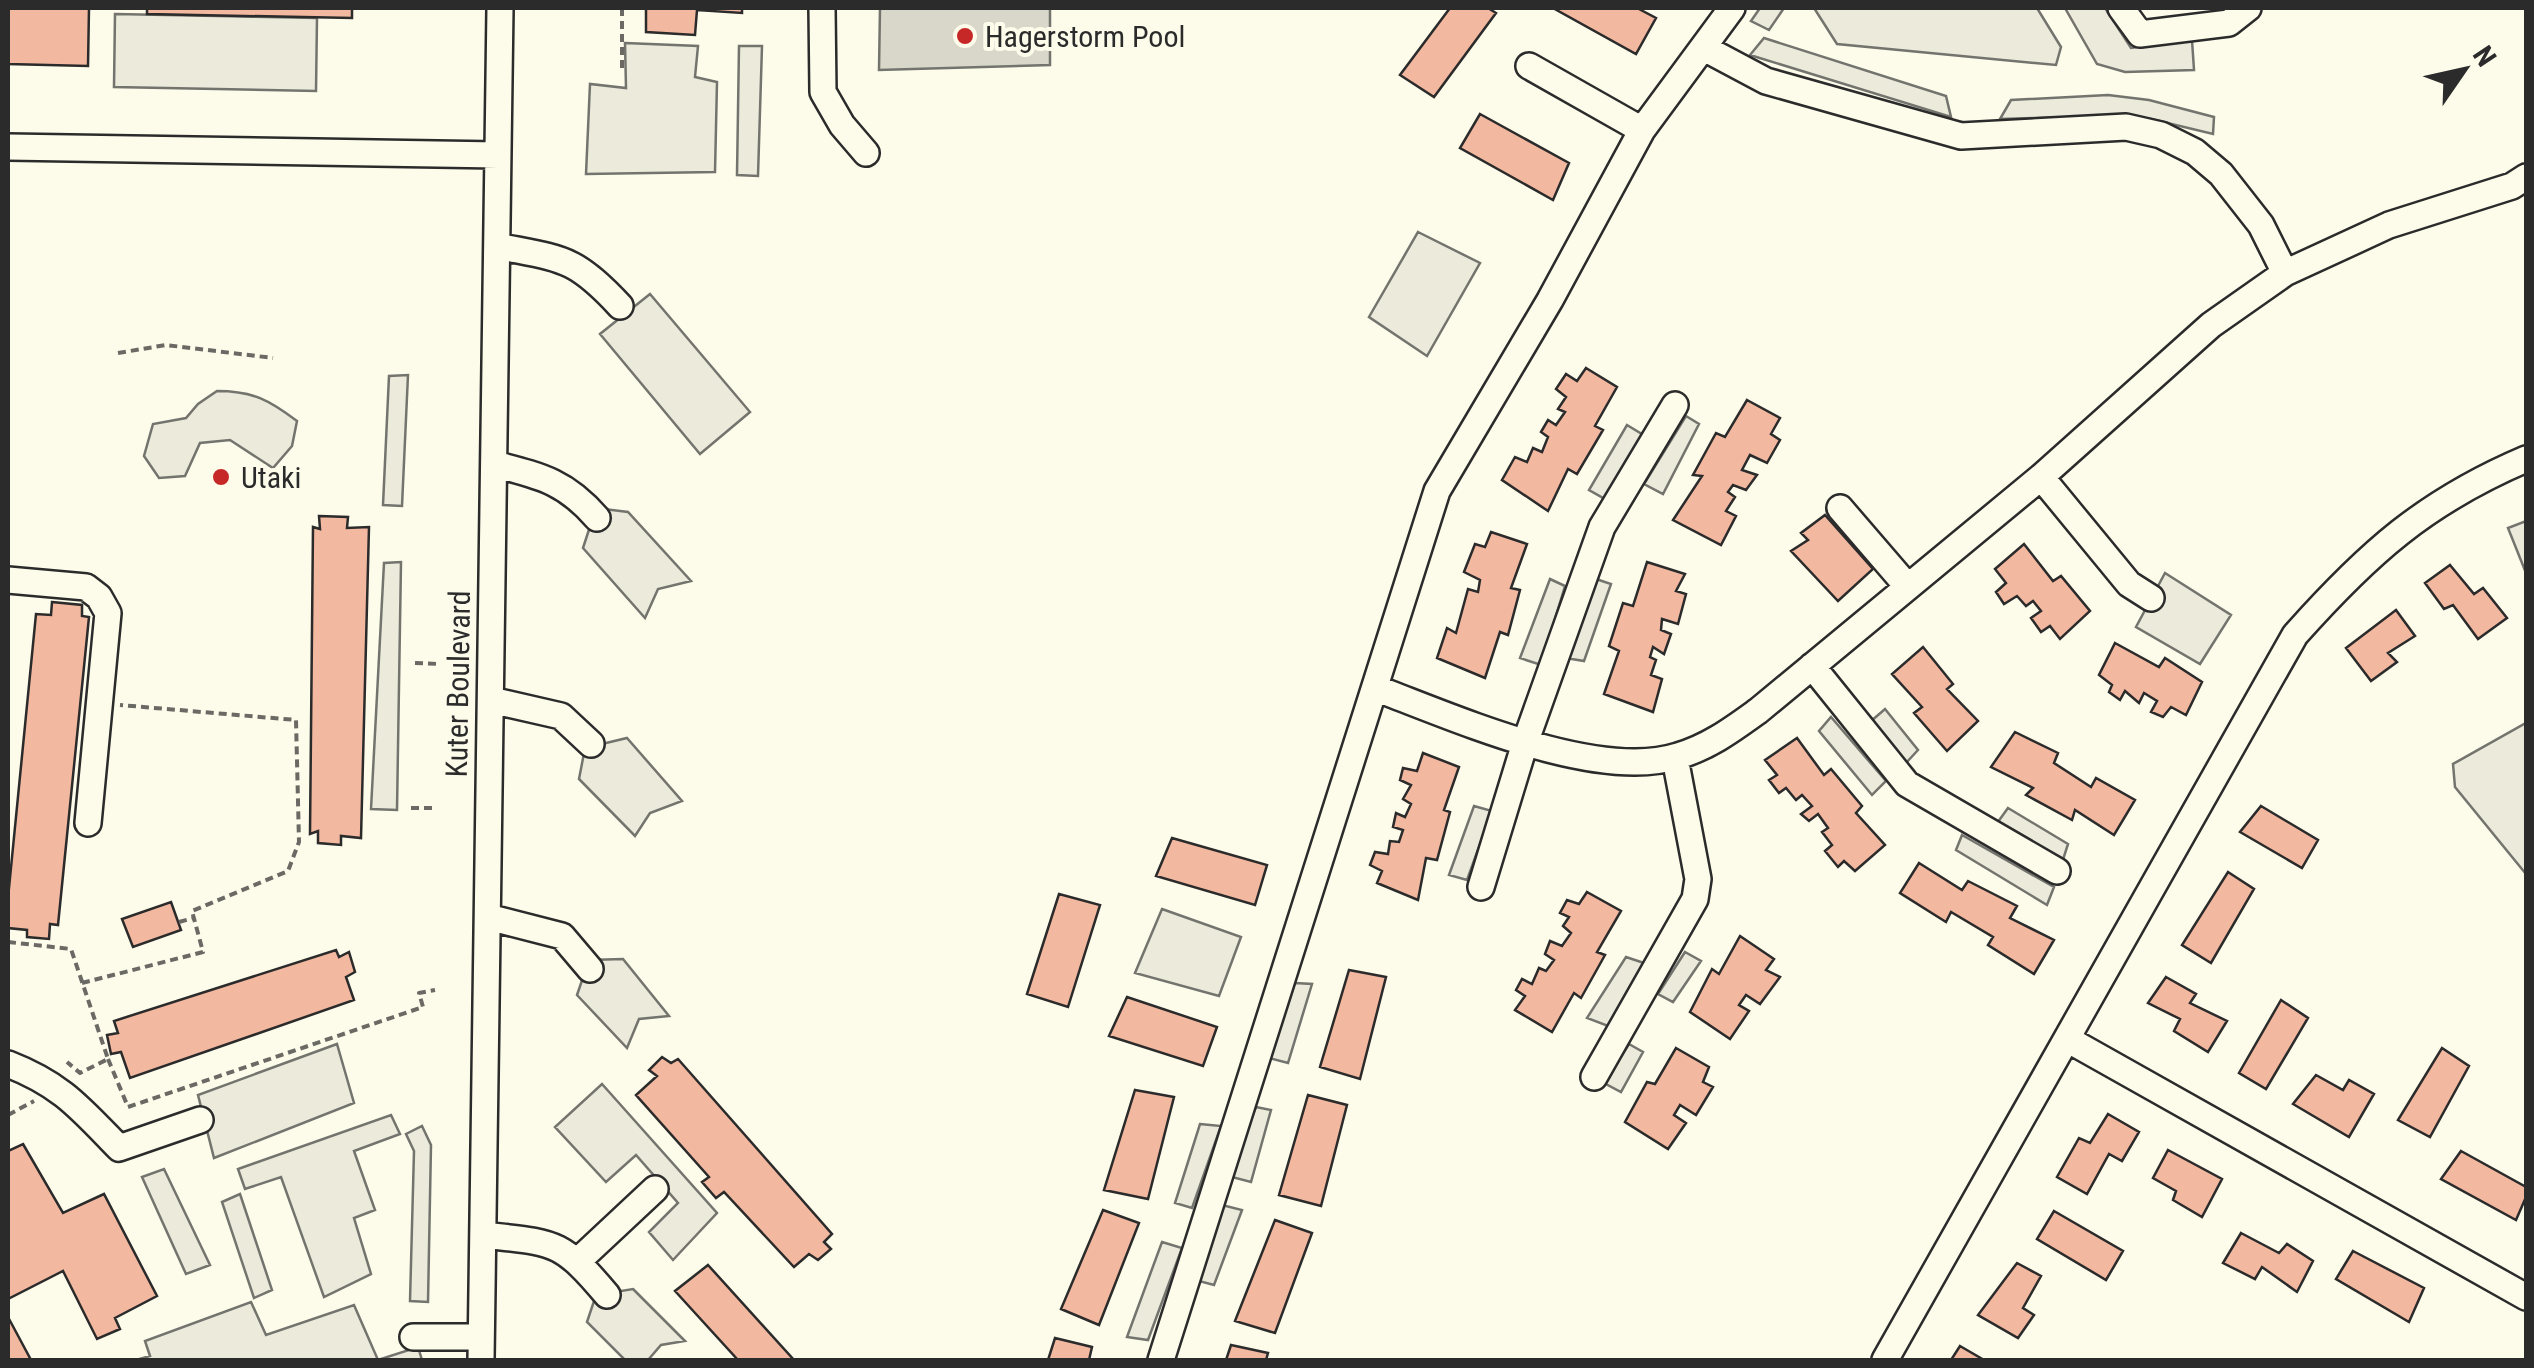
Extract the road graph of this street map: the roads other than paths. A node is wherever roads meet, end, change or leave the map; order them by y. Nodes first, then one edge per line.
1 (500, 8) edge
2 (822, 8) edge
3 (1732, 8) edge
4 (2121, 8) edge
5 (2248, 8) edge
6 (1704, 48) junction
7 (1529, 66) dead end
8 (1642, 130) junction
9 (8, 147) edge
10 (866, 152) dead end
11 (498, 156) junction
12 (2526, 177) edge
13 (497, 246) junction
14 (2284, 274) junction
15 (620, 306) dead end
16 (1675, 404) dead end
17 (2526, 460) edge
18 (494, 464) junction
19 (2041, 477) junction
20 (1840, 508) dead end
21 (597, 518) dead end
22 (8, 580) edge
23 (1908, 586) junction
24 (2151, 598) dead end
25 (1812, 666) junction
26 (1374, 688) junction
27 (491, 700) junction
28 (1524, 743) junction
29 (591, 744) dead end
30 (1675, 758) junction
31 (88, 823) dead end
32 (2056, 871) dead end
33 (1481, 886) dead end
34 (488, 916) junction
35 (590, 969) dead end
36 (2067, 1039) junction
37 (8, 1064) edge
38 (1594, 1077) dead end
39 (200, 1120) dead end
40 (655, 1189) dead end
41 (483, 1234) junction
42 (578, 1261) junction
43 (607, 1295) dead end
44 (2526, 1298) edge
45 (413, 1337) dead end
46 (481, 1349) edge
47 (1161, 1360) edge
48 (1885, 1360) edge

1 - 11 street, Kuter Boulevard
2 - 10 street
3 - 6 street
4 - 5 street
6 - 8 street
6 - 14 street
7 - 8 street
8 - 26 street
9 - 11 street
11 - 13 street, Kuter Boulevard
12 - 14 street
13 - 15 street
13 - 18 street, Kuter Boulevard
14 - 19 street
16 - 28 street
17 - 36 street
18 - 21 street
18 - 27 street, Kuter Boulevard
19 - 23 street
19 - 24 street
20 - 23 street
22 - 31 street
23 - 25 street
25 - 30 street
25 - 32 street
26 - 28 street
26 - 47 street
27 - 29 street
27 - 34 street, Kuter Boulevard
28 - 30 street
28 - 33 street
30 - 38 street
34 - 35 street
34 - 41 street, Kuter Boulevard
36 - 44 street
36 - 48 street
37 - 39 street
40 - 42 street
41 - 42 street
41 - 46 street, Kuter Boulevard
42 - 43 street
45 - 46 street

